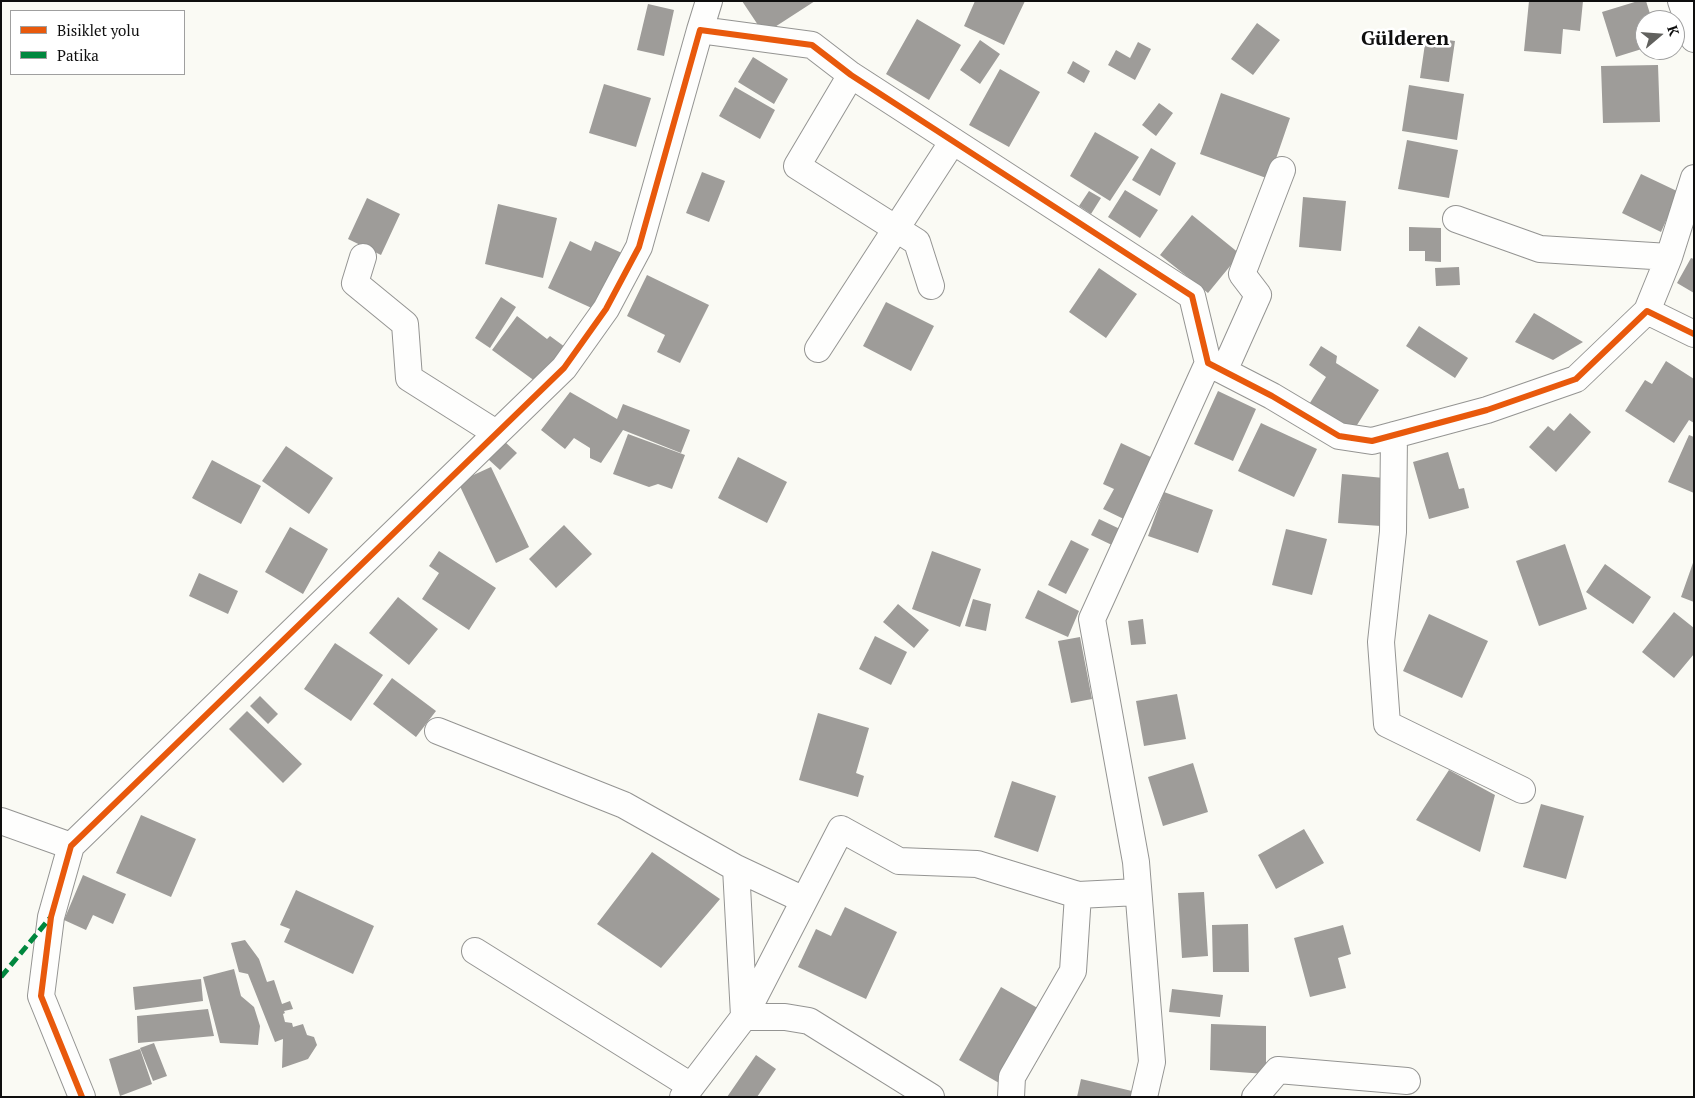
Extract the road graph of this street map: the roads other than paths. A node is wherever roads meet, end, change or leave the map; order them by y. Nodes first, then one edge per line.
1 (709, 1) edge
2 (1681, 1) edge
3 (700, 30) junction
4 (1694, 39) edge
5 (851, 75) junction
6 (953, 141) junction
7 (1282, 170) dead end
8 (1694, 178) edge
9 (1456, 220) dead end
10 (896, 229) junction
11 (1669, 256) junction
12 (363, 257) dead end
13 (931, 286) dead end
14 (1647, 311) junction
15 (1694, 334) edge
16 (818, 349) dead end
17 (1216, 367) junction
18 (496, 433) junction
19 (1394, 435) junction
20 (438, 731) dead end
21 (1522, 790) dead end
22 (1, 821) edge
23 (72, 846) junction
24 (736, 868) junction
25 (1138, 892) junction
26 (1078, 895) junction
27 (804, 900) junction
28 (475, 951) dead end
29 (744, 1017) junction
30 (1407, 1082) dead end
31 (687, 1091) edge
32 (82, 1097) edge
33 (931, 1097) edge
34 (1011, 1097) edge
35 (1144, 1097) edge
36 (1255, 1097) edge

1 - 3 street
2 - 4 street
3 - 5 street
3 - 18 street
5 - 6 street
5 - 10 street
6 - 10 street
6 - 17 street
7 - 17 street
8 - 11 street
9 - 11 street
10 - 13 street
10 - 16 street
11 - 14 street
12 - 18 street
14 - 15 street
14 - 19 street
17 - 19 street
17 - 25 street
18 - 23 street
19 - 21 street
20 - 24 street
22 - 23 street
23 - 32 street
24 - 27 street
24 - 29 street
25 - 26 street
25 - 35 street
26 - 27 street
26 - 34 street
27 - 29 street
28 - 31 street
29 - 31 street
29 - 33 street
30 - 36 street

